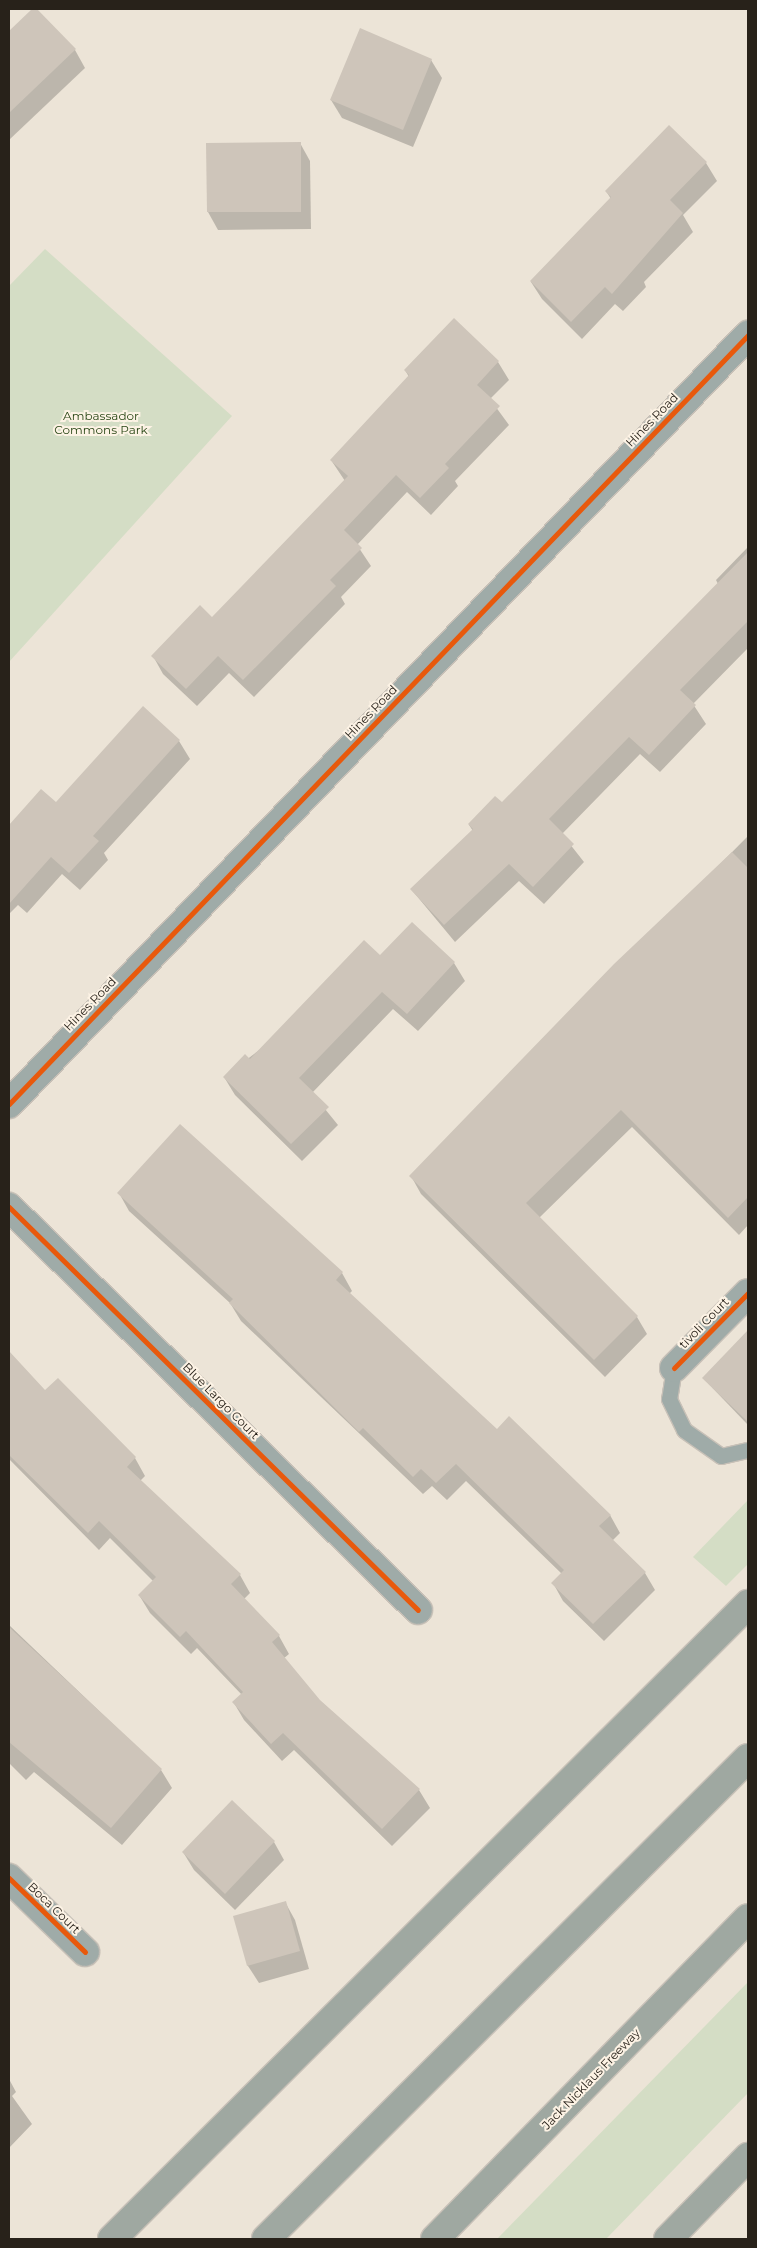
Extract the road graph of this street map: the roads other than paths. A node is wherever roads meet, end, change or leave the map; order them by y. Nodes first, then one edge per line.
1 (748, 335) edge
2 (9, 1104) edge
3 (9, 1206) edge
4 (748, 1292) edge
5 (674, 1368) joint
6 (748, 1450) edge
7 (748, 1604) edge
8 (418, 1610) dead end
9 (748, 1758) edge
10 (9, 1878) edge
11 (748, 1918) edge
12 (85, 1952) dead end
13 (748, 2157) edge
14 (112, 2239) edge
15 (266, 2239) edge
16 (435, 2239) edge
17 (668, 2239) edge

1 - 2 street, Hines Road
3 - 8 street, Blue Largo Court
4 - 5 street, tivoli Court
5 - 6 lane
7 - 14 highway
9 - 15 highway
10 - 12 street, Boca Court
11 - 16 highway, Jack Nicklaus Freeway
13 - 17 highway

